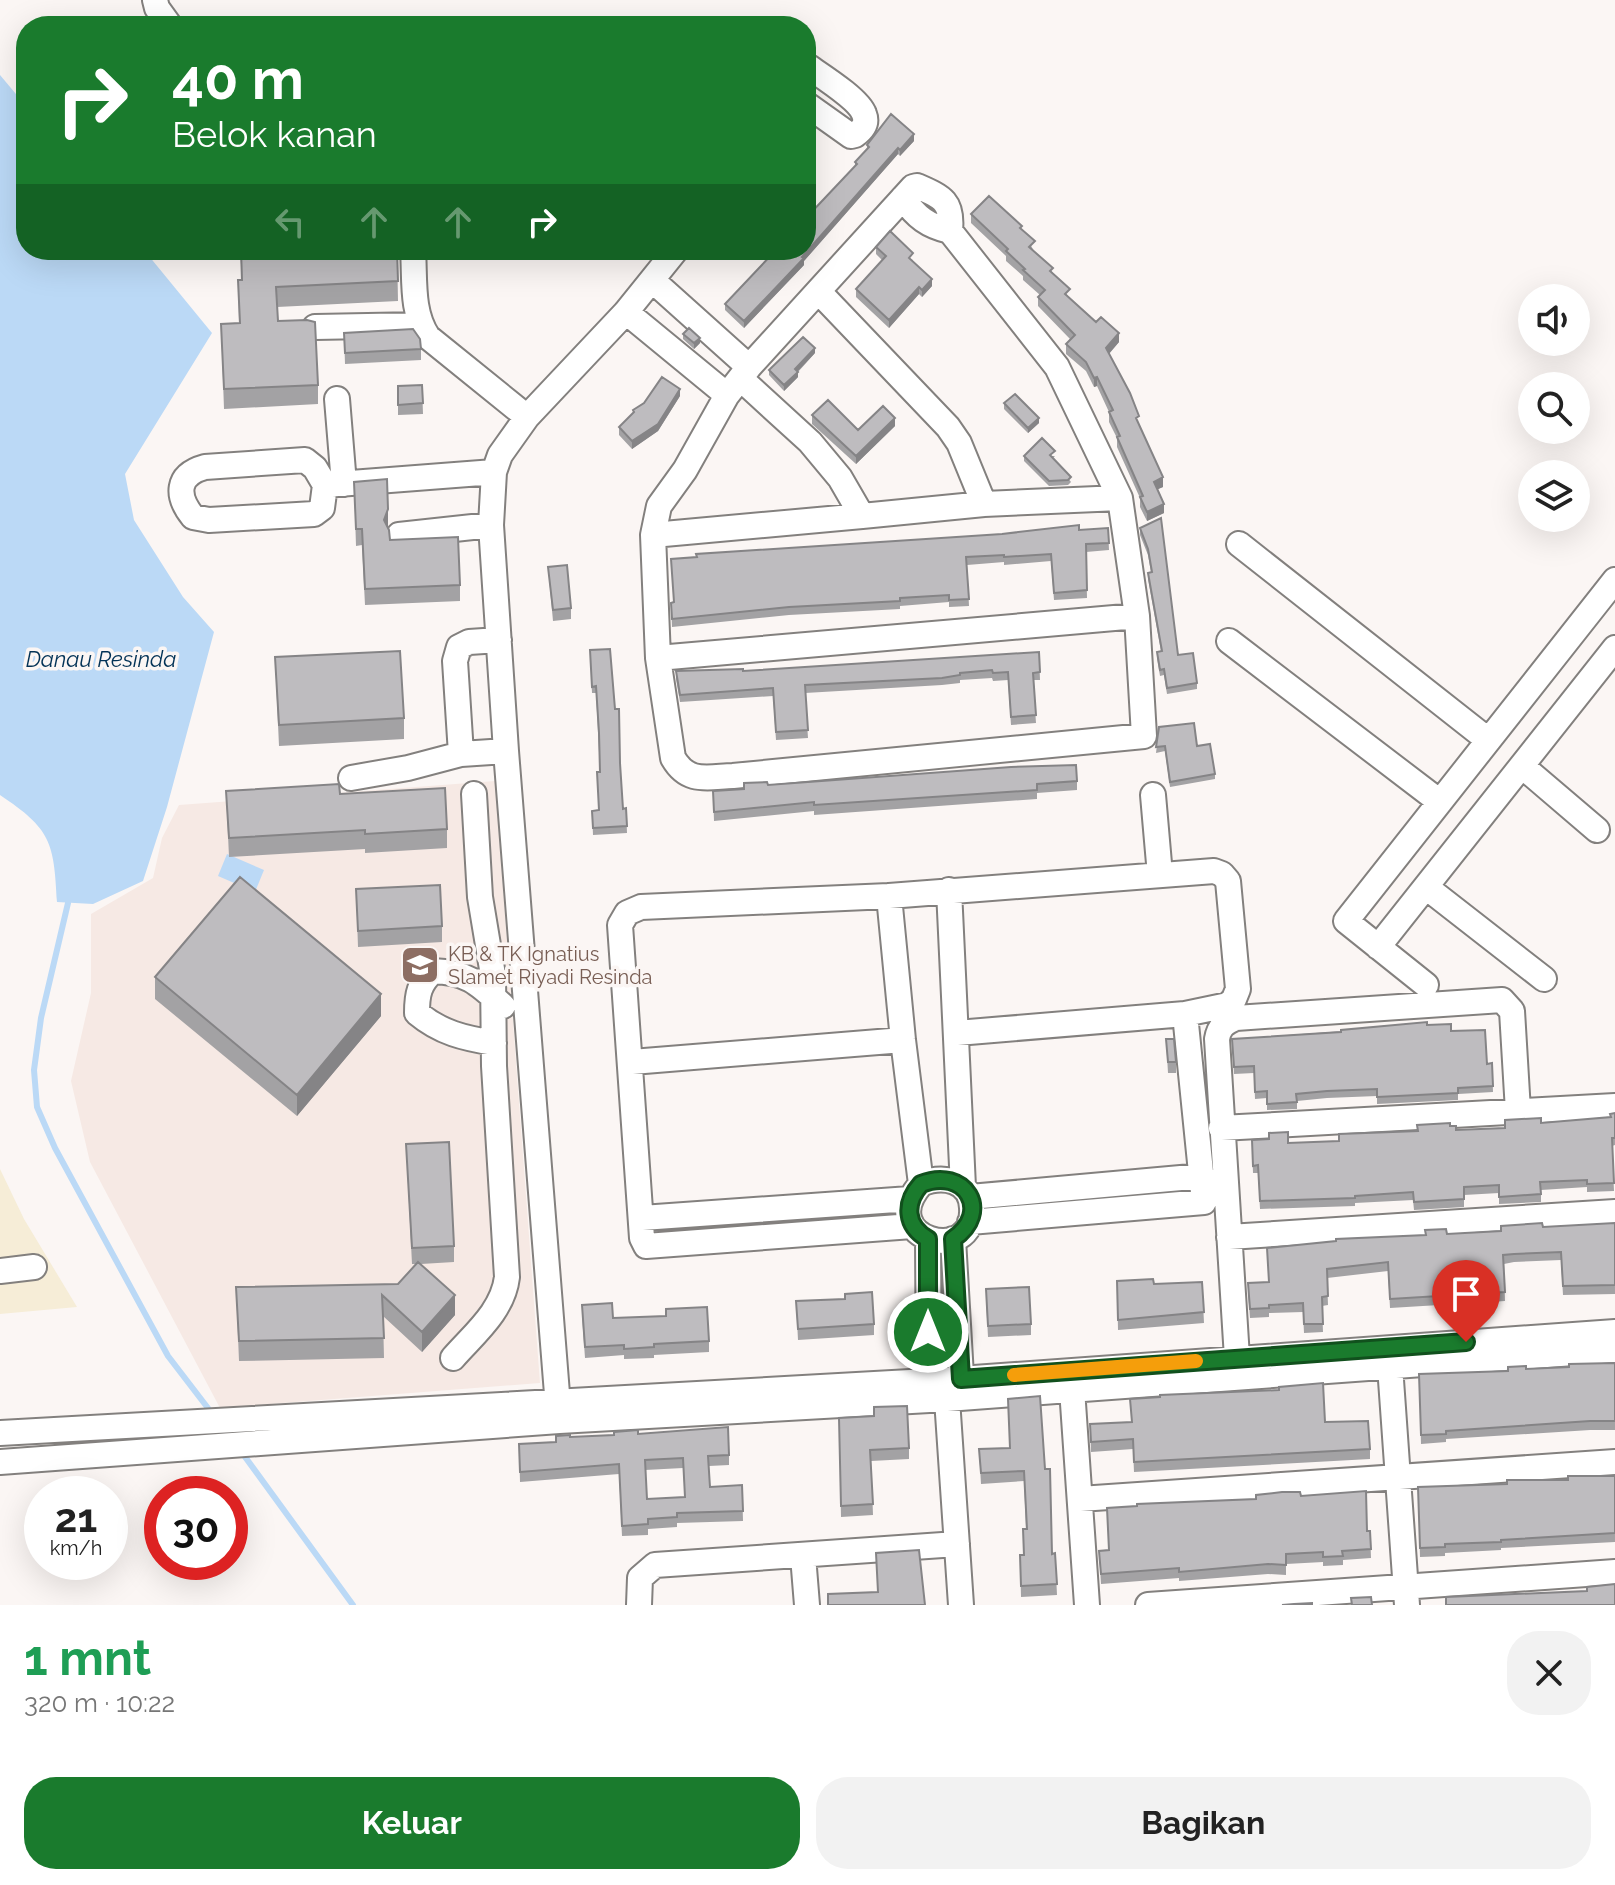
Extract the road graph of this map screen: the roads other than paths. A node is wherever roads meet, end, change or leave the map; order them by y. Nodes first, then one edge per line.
1 (816, 73) edge
2 (816, 111) edge
3 (414, 260) edge
4 (668, 260) edge
5 (652, 280) junction
6 (819, 292) junction
7 (626, 312) junction
8 (420, 325) junction
9 (315, 327) edge
10 (739, 380) junction
11 (337, 399) dead end
12 (527, 417) junction
13 (494, 472) junction
14 (335, 484) junction
15 (1120, 498) junction
16 (984, 504) junction
17 (862, 516) junction
18 (491, 525) junction
19 (399, 535) dead end
20 (653, 535) junction
21 (1239, 544) dead end
22 (1615, 580) edge
23 (1137, 616) junction
24 (499, 640) junction
25 (1229, 641) dead end
26 (1615, 648) edge
27 (658, 658) junction
28 (1488, 740) junction
29 (506, 751) junction
30 (461, 754) junction
31 (1522, 766) junction
32 (351, 778) dead end
33 (474, 794) dead end
34 (1153, 795) dead end
35 (1440, 802) junction
36 (1597, 830) dead end
37 (1160, 875) junction
38 (1426, 887) junction
39 (949, 890) junction
40 (889, 896) junction
41 (1378, 947) junction
42 (1544, 979) dead end
43 (1426, 985) dead end
44 (494, 998) junction
45 (1185, 1014) junction
46 (530, 1030) junction
47 (957, 1033) junction
48 (903, 1040) junction
49 (494, 1043) junction
50 (632, 1062) junction
51 (1615, 1106) edge
52 (1518, 1111) junction
53 (1221, 1128) junction
54 (1203, 1176) junction
55 (915, 1192) junction
56 (966, 1192) junction
57 (1615, 1212) edge
58 (642, 1218) junction
59 (962, 1231) junction
60 (920, 1233) junction
61 (1229, 1237) junction
62 (34, 1267) dead end
63 (0, 1271) edge
64 (548, 1274) junction
65 (507, 1277) junction
66 (1615, 1332) edge
67 (1615, 1350) edge
68 (1384, 1357) junction
69 (453, 1358) dead end
70 (1237, 1358) junction
71 (1072, 1389) junction
72 (946, 1391) junction
73 (558, 1412) junction
74 (0, 1433) edge
75 (188, 1435) junction
76 (0, 1462) edge
77 (1615, 1462) edge
78 (1398, 1476) junction
79 (1080, 1499) junction
80 (957, 1544) junction
81 (803, 1556) junction
82 (1615, 1572) edge
83 (1406, 1595) edge
84 (639, 1605) edge
85 (807, 1605) edge
86 (961, 1605) edge
87 (1087, 1605) edge
88 (1148, 1605) edge

1 - 2 street
3 - 8 street
4 - 5 street
5 - 7 street
5 - 10 street
6 - 10 street
6 - 15 street
6 - 16 street
7 - 10 street
7 - 12 street
8 - 9 street
8 - 12 street
10 - 17 street
10 - 20 street
11 - 14 street
12 - 13 street
13 - 14 street
13 - 18 street
14 - 14 street
15 - 16 street
15 - 23 street
16 - 17 street
17 - 20 street
18 - 19 street
18 - 24 street
20 - 27 street
21 - 28 street
22 - 28 street
23 - 27 street
23 - 27 street
24 - 29 street
24 - 30 street
25 - 35 street
26 - 31 street
28 - 35 street
29 - 30 street
29 - 46 street
30 - 32 street
31 - 36 street
31 - 38 street
33 - 44 street
34 - 37 street
35 - 41 street
37 - 39 street
37 - 45 street
38 - 41 street
38 - 42 street
39 - 40 street
39 - 47 street
40 - 48 street
40 - 50 street
41 - 43 street
44 - 46 street
44 - 49 street
44 - 49 street
45 - 47 street
45 - 54 street
46 - 64 street
47 - 56 street
48 - 50 street
48 - 55 street
49 - 65 street
50 - 58 street
51 - 52 street
52 - 53 street
52 - 53 street
53 - 61 street
54 - 56 street
54 - 59 street
55 - 56 street
55 - 58 street
55 - 60 street
56 - 59 street
57 - 61 street
58 - 60 street
59 - 60 street
59 - 72 street
60 - 72 street
61 - 70 street
62 - 63 street
64 - 65 street
64 - 73 street
65 - 69 street
66 - 68 street
67 - 68 street
68 - 70 street
68 - 71 street
68 - 78 street
70 - 72 street
71 - 72 street
71 - 79 street
72 - 73 street
72 - 80 street
73 - 75 street
73 - 75 street
74 - 75 street
75 - 76 street
77 - 78 street
78 - 79 street
78 - 83 street
79 - 87 street
80 - 81 street
80 - 86 street
81 - 84 street
81 - 85 street
82 - 83 street
83 - 88 street

